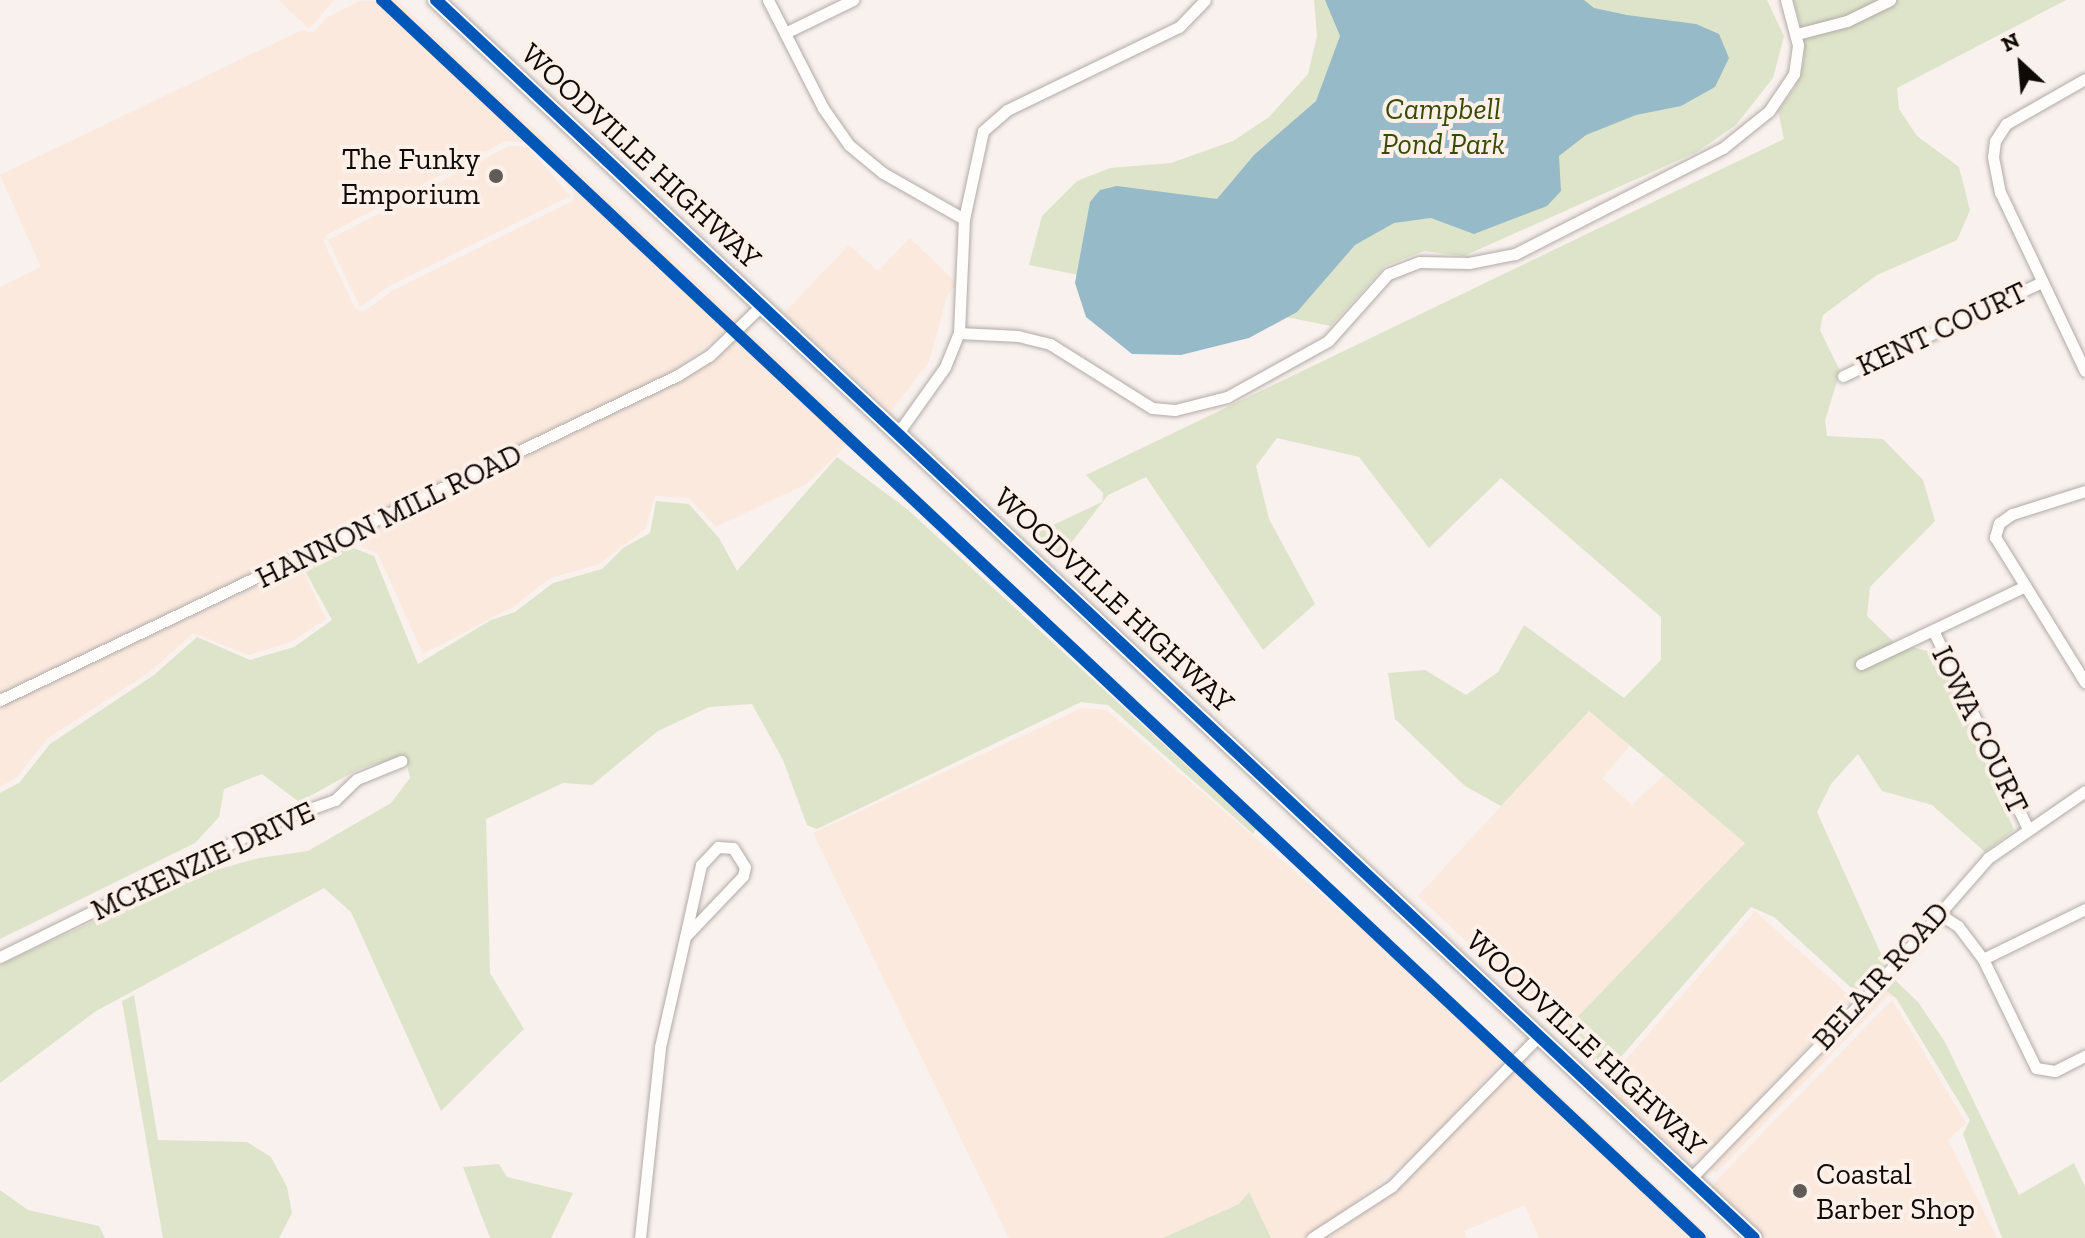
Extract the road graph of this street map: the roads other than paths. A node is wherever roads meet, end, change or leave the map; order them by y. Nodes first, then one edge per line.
1 (436, 0) edge
2 (768, 0) edge
3 (853, 0) edge
4 (1205, 0) edge
5 (1786, 0) edge
6 (1890, 0) edge
7 (785, 33) junction
8 (1797, 34) junction
9 (2085, 79) edge
10 (964, 219) junction
11 (2042, 282) junction
12 (762, 305) junction
13 (959, 333) junction
14 (2082, 356) edge
15 (2085, 371) edge
16 (1843, 376) dead end
17 (898, 433) junction
18 (2085, 491) edge
19 (2025, 586) junction
20 (1933, 630) junction
21 (1861, 664) dead end
22 (2085, 682) edge
23 (0, 700) edge
24 (401, 761) dead end
25 (2085, 791) edge
26 (2028, 829) junction
27 (2085, 909) edge
28 (1938, 913) junction
29 (685, 937) junction
30 (0, 957) edge
31 (1983, 959) junction
32 (1540, 1035) junction
33 (2085, 1056) edge
34 (1691, 1178) junction
35 (640, 1238) edge
36 (1312, 1238) edge
37 (1754, 1238) edge

1 - 12 main road, WOODVILLE HIGHWAY
2 - 7 street
3 - 7 street
4 - 10 street
5 - 8 street
6 - 8 street
7 - 10 street
8 - 13 street
9 - 11 street
10 - 13 street
11 - 14 street
11 - 16 street, KENT COURT
12 - 17 main road, WOODVILLE HIGHWAY
12 - 23 street, HANNON MILL ROAD
13 - 17 street
14 - 15 street
17 - 32 main road, WOODVILLE HIGHWAY
18 - 19 street
19 - 20 street
19 - 22 street
20 - 21 street
20 - 26 street, IOWA COURT
24 - 30 street, MCKENZIE DRIVE
25 - 26 street, BELAIR ROAD
26 - 28 street, BELAIR ROAD
27 - 31 street
28 - 31 street
28 - 34 street, BELAIR ROAD
29 - 29 street
29 - 35 street
31 - 33 street
32 - 34 main road, WOODVILLE HIGHWAY
32 - 36 street
34 - 37 main road, WOODVILLE HIGHWAY

